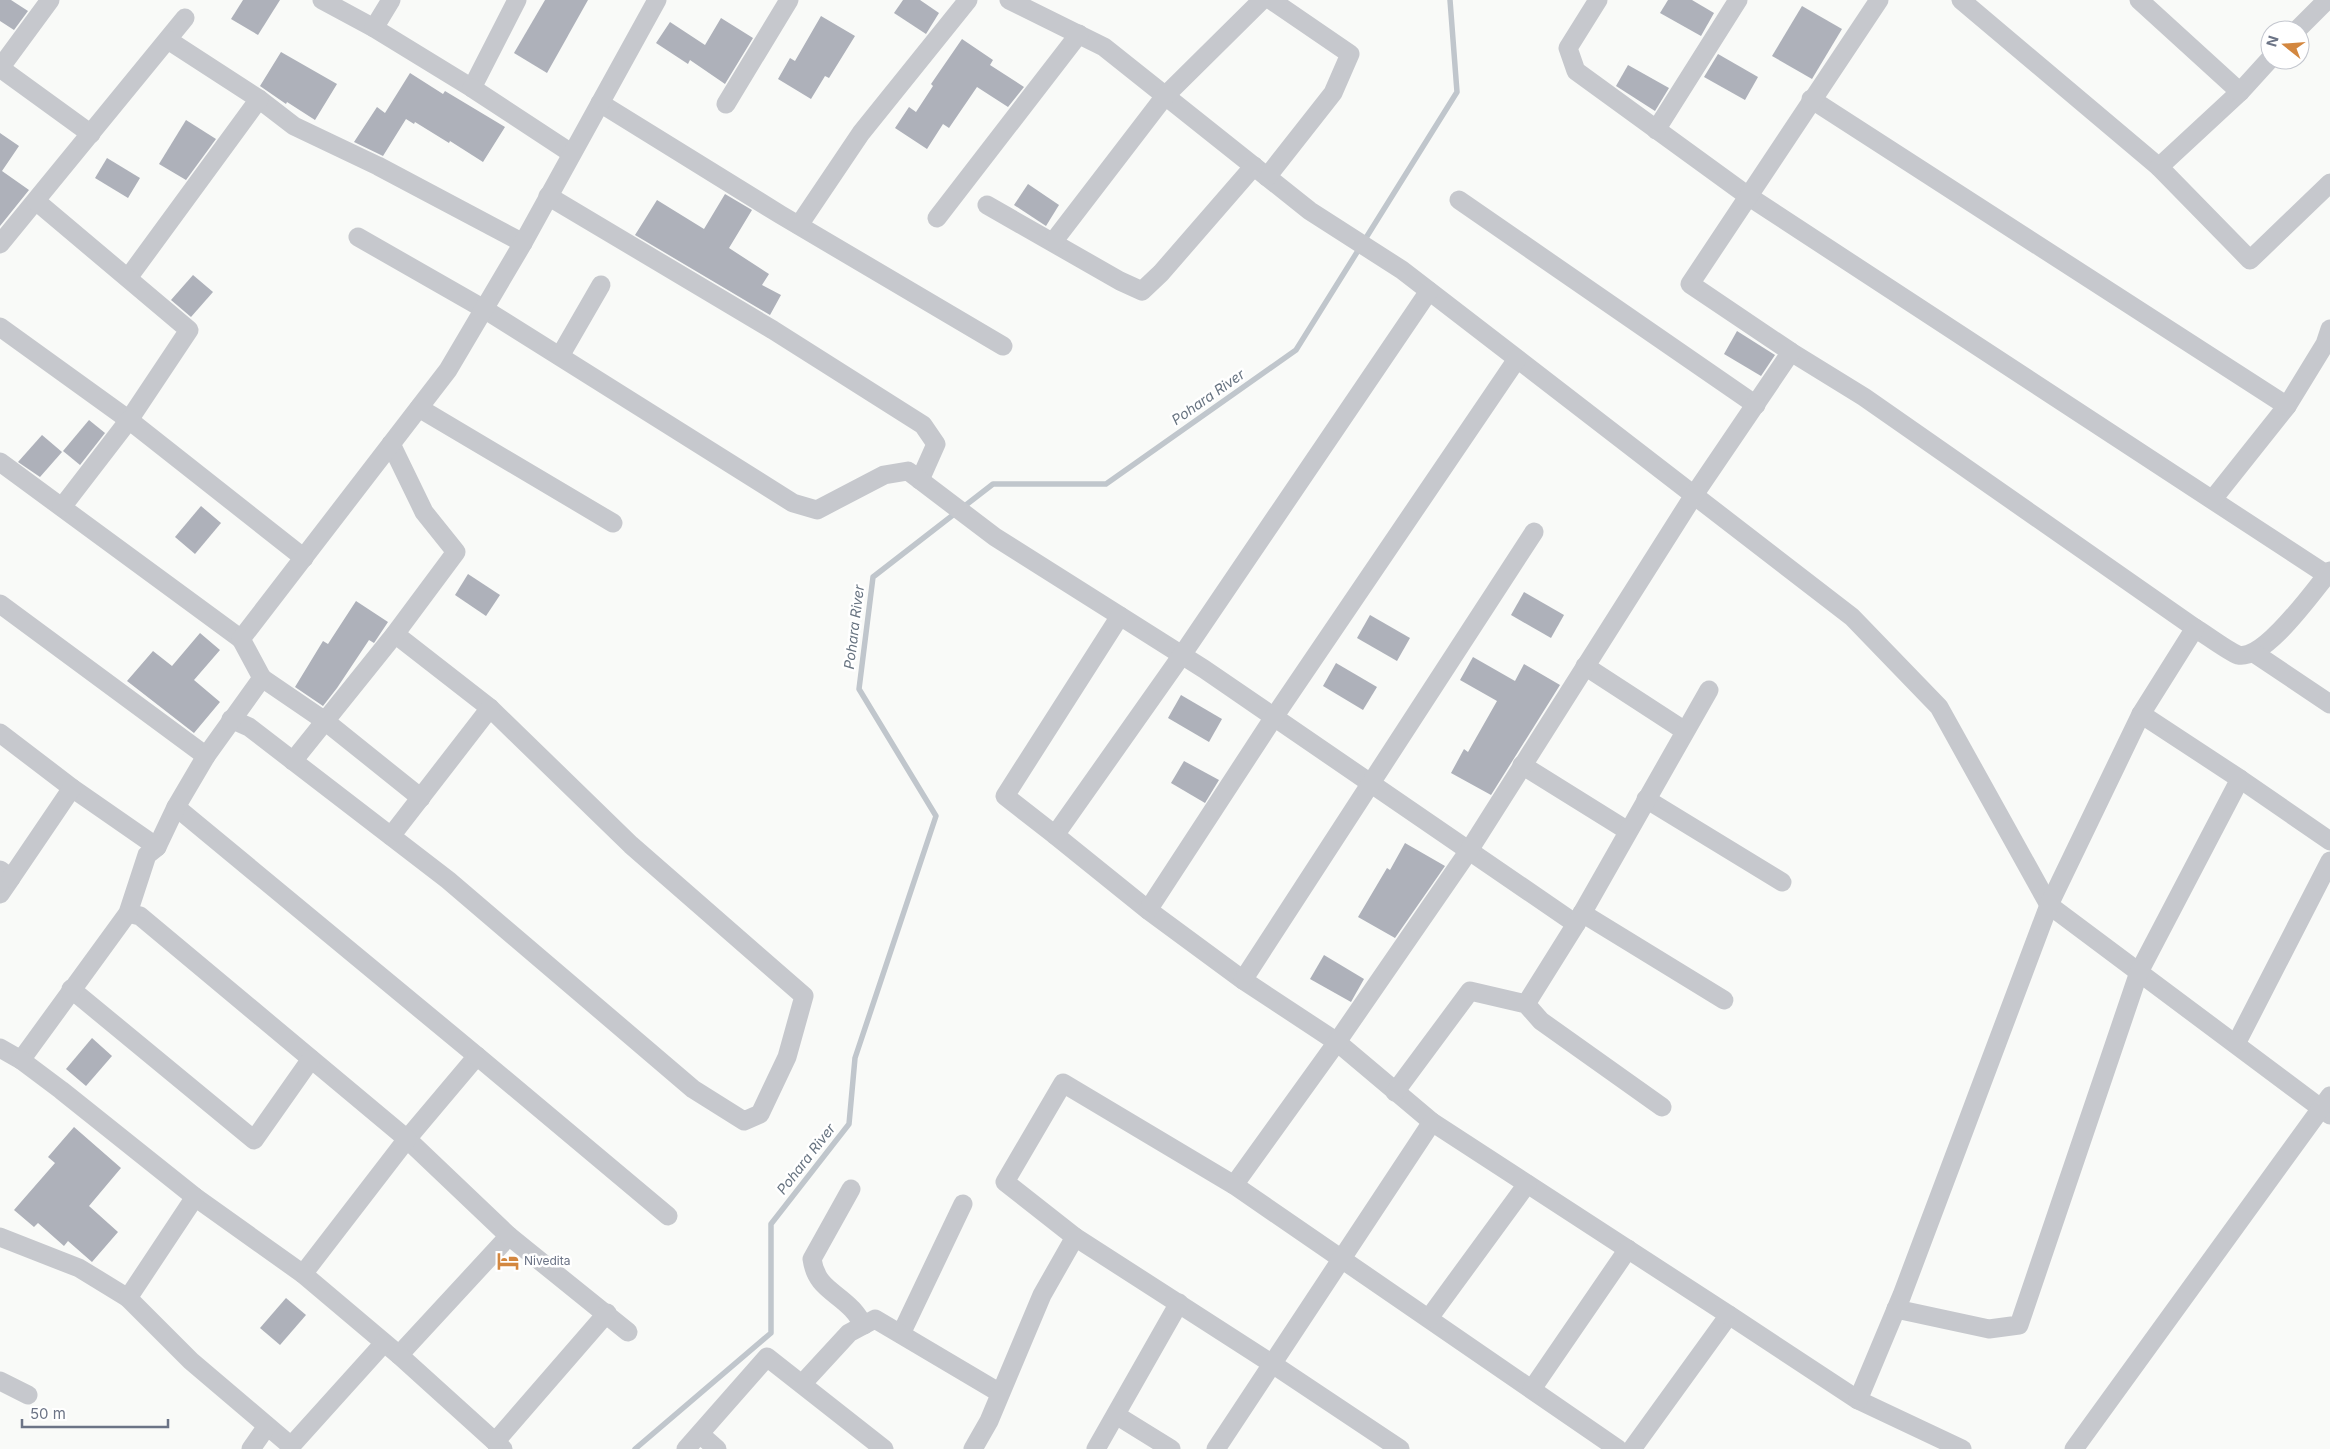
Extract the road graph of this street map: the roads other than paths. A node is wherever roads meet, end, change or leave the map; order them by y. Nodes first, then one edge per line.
1 (50, 0) edge
2 (322, 0) edge
3 (391, 0) edge
4 (517, 0) edge
5 (657, 0) edge
6 (790, 0) edge
7 (968, 0) edge
8 (1009, 0) edge
9 (1262, 0) edge
10 (1272, 0) edge
11 (1598, 0) edge
12 (1738, 0) edge
13 (1961, 0) edge
14 (2140, 0) edge
15 (1873, 2) edge
16 (2319, 2) edge
17 (185, 18) dead end
18 (2305, 20) edge
19 (374, 28) junction
20 (1079, 34) junction
21 (168, 40) junction
22 (0, 68) edge
23 (2260, 70) edge
24 (472, 88) junction
25 (2240, 92) junction
26 (1166, 96) junction
27 (259, 99) junction
28 (1811, 99) junction
29 (600, 103) junction
30 (726, 104) dead end
31 (1656, 130) junction
32 (91, 134) junction
33 (571, 153) junction
34 (2159, 167) junction
35 (1261, 172) junction
36 (2330, 183) edge
37 (548, 196) junction
38 (1748, 196) junction
39 (1459, 200) dead end
40 (36, 201) junction
41 (987, 205) dead end
42 (937, 218) dead end
43 (799, 226) junction
44 (358, 237) dead end
45 (1053, 242) junction
46 (522, 243) junction
47 (0, 244) edge
48 (128, 278) junction
49 (601, 285) dead end
50 (1429, 291) junction
51 (484, 309) junction
52 (0, 327) edge
53 (2330, 329) edge
54 (1003, 346) dead end
55 (1791, 352) junction
56 (560, 356) junction
57 (1517, 359) junction
58 (1756, 405) junction
59 (2287, 406) junction
60 (419, 408) junction
61 (129, 420) junction
62 (391, 444) junction
63 (0, 462) edge
64 (927, 485) junction
65 (1694, 495) junction
66 (2213, 499) junction
67 (62, 507) junction
68 (613, 523) dead end
69 (1534, 532) dead end
70 (304, 558) junction
71 (2329, 573) edge
72 (0, 604) edge
73 (1120, 616) junction
74 (2195, 628) junction
75 (395, 634) junction
76 (242, 639) junction
77 (2254, 653) junction
78 (1182, 655) junction
79 (1585, 666) junction
80 (262, 678) junction
81 (1709, 690) dead end
82 (2330, 704) edge
83 (490, 708) junction
84 (2141, 714) junction
85 (1274, 717) junction
86 (231, 719) junction
87 (325, 721) junction
88 (1685, 731) junction
89 (0, 733) edge
90 (206, 756) junction
91 (293, 761) junction
92 (1522, 765) junction
93 (2240, 779) junction
94 (1372, 785) junction
95 (72, 788) junction
96 (421, 798) junction
97 (1646, 799) junction
98 (176, 807) junction
99 (1628, 831) junction
100 (1055, 835) junction
101 (391, 836) junction
102 (2330, 841) edge
103 (157, 847) junction
104 (1468, 852) junction
105 (2330, 861) edge
106 (6, 874) edge
107 (1782, 882) dead end
108 (0, 894) edge
109 (2049, 905) junction
110 (1148, 910) junction
111 (128, 913) junction
112 (1579, 918) junction
113 (2139, 972) junction
114 (1243, 980) junction
115 (71, 990) junction
116 (1724, 1000) dead end
117 (1526, 1004) junction
118 (1336, 1042) junction
119 (2236, 1044) junction
120 (0, 1048) edge
121 (477, 1056) junction
122 (311, 1059) junction
123 (21, 1060) junction
124 (1395, 1092) junction
125 (1662, 1107) dead end
126 (2327, 1107) edge
127 (1432, 1122) junction
128 (407, 1139) junction
129 (1527, 1184) junction
130 (1234, 1185) junction
131 (851, 1189) dead end
132 (196, 1197) junction
133 (963, 1204) dead end
134 (668, 1216) dead end
135 (509, 1236) junction
136 (0, 1237) edge
137 (1075, 1237) junction
138 (1628, 1250) junction
139 (1343, 1258) junction
140 (303, 1274) junction
141 (128, 1298) junction
142 (1179, 1303) junction
143 (1896, 1309) junction
144 (607, 1313) junction
145 (1729, 1315) junction
146 (1429, 1318) junction
147 (864, 1325) junction
148 (628, 1332) dead end
149 (901, 1334) junction
150 (384, 1343) junction
151 (399, 1355) junction
152 (1274, 1365) junction
153 (0, 1381) edge
154 (802, 1384) junction
155 (1532, 1389) junction
156 (1000, 1393) junction
157 (28, 1395) dead end
158 (1858, 1400) junction
159 (1116, 1415) junction
160 (268, 1426) junction
161 (700, 1434) junction
162 (499, 1445) edge
163 (293, 1447) edge
164 (977, 1448) edge
165 (1395, 1448) edge
166 (251, 1449) edge
167 (686, 1449) edge
168 (717, 1449) edge
169 (884, 1449) edge
170 (1096, 1449) edge
171 (1171, 1449) edge
172 (1216, 1449) edge
173 (1618, 1449) edge
174 (1632, 1449) edge
175 (1962, 1449) edge
176 (2074, 1449) edge

1 - 22 street
2 - 19 street
3 - 19 street
4 - 24 street
5 - 29 street
6 - 30 street
7 - 43 street
8 - 20 street
9 - 26 street
10 - 35 street
11 - 31 street
12 - 31 street
13 - 34 street
14 - 25 street
15 - 28 street
16 - 18 street
17 - 21 street
19 - 24 street
20 - 26 street
20 - 42 street
21 - 27 street
21 - 32 street
22 - 32 street
23 - 25 street
24 - 33 street
25 - 34 street
26 - 35 street
26 - 45 street
27 - 46 street
27 - 48 street
28 - 38 street
28 - 59 street
29 - 33 street
29 - 43 street
31 - 38 street
32 - 40 street
33 - 37 street
34 - 36 street
35 - 45 street
35 - 50 street
37 - 46 street
37 - 64 street
38 - 55 street
38 - 66 street
39 - 58 street
40 - 47 street
40 - 48 street
41 - 45 street
43 - 54 street
44 - 51 street
46 - 51 street
48 - 61 street
49 - 56 street
50 - 57 street
50 - 78 street
51 - 56 street
51 - 60 street
52 - 61 street
53 - 59 street
55 - 58 street
55 - 74 street
56 - 64 street
57 - 65 street
57 - 85 street
58 - 65 street
59 - 66 street
60 - 62 street
60 - 68 street
61 - 67 street
61 - 70 street
62 - 70 street
62 - 75 street
63 - 67 street
64 - 73 street
65 - 79 street
65 - 109 street
66 - 71 street
67 - 76 street
69 - 94 street
70 - 76 street
71 - 77 street
72 - 90 street
73 - 78 street
73 - 100 street
74 - 77 street
74 - 84 street
75 - 83 street
75 - 87 street
76 - 80 street
77 - 82 street
78 - 85 street
78 - 100 street
79 - 88 street
79 - 92 street
80 - 86 street
80 - 87 street
81 - 88 street
83 - 96 street
83 - 101 street
84 - 93 street
84 - 109 street
85 - 94 street
85 - 110 street
86 - 90 street
86 - 91 street
87 - 91 street
87 - 96 street
88 - 97 street
89 - 95 street
90 - 98 street
91 - 101 street
92 - 99 street
92 - 104 street
93 - 102 street
93 - 113 street
94 - 104 street
94 - 114 street
95 - 103 street
95 - 106 street
96 - 101 street
97 - 99 street
97 - 107 street
98 - 103 street
98 - 121 street
99 - 112 street
100 - 110 street
103 - 111 street
104 - 112 street
104 - 118 street
105 - 119 street
106 - 108 street
109 - 113 street
109 - 143 street
110 - 114 street
111 - 115 street
111 - 122 street
112 - 116 street
112 - 117 street
113 - 119 street
113 - 143 street
114 - 118 street
115 - 122 street
115 - 123 street
117 - 124 street
117 - 125 street
118 - 124 street
118 - 130 street
119 - 126 street
120 - 123 street
121 - 128 street
121 - 134 street
122 - 128 street
123 - 132 street
124 - 127 street
126 - 176 street
127 - 129 street
127 - 139 street
128 - 135 street
128 - 140 street
129 - 138 street
129 - 146 street
130 - 137 street
130 - 139 street
131 - 147 street
132 - 140 street
132 - 141 street
133 - 149 street
135 - 144 street
135 - 151 street
136 - 141 street
137 - 142 street
137 - 156 street
138 - 145 street
138 - 155 street
139 - 146 street
139 - 152 street
140 - 150 street
141 - 160 street
142 - 152 street
142 - 159 street
143 - 158 street
144 - 148 street
144 - 162 street
145 - 158 street
145 - 174 street
146 - 155 street
147 - 149 street
147 - 154 street
149 - 156 street
150 - 151 street
150 - 163 street
151 - 162 street
152 - 165 street
152 - 172 street
153 - 157 street
154 - 161 street
154 - 169 street
155 - 173 street
156 - 164 street
158 - 175 street
159 - 170 street
159 - 171 street
160 - 163 street
160 - 166 street
161 - 167 street
161 - 168 street

